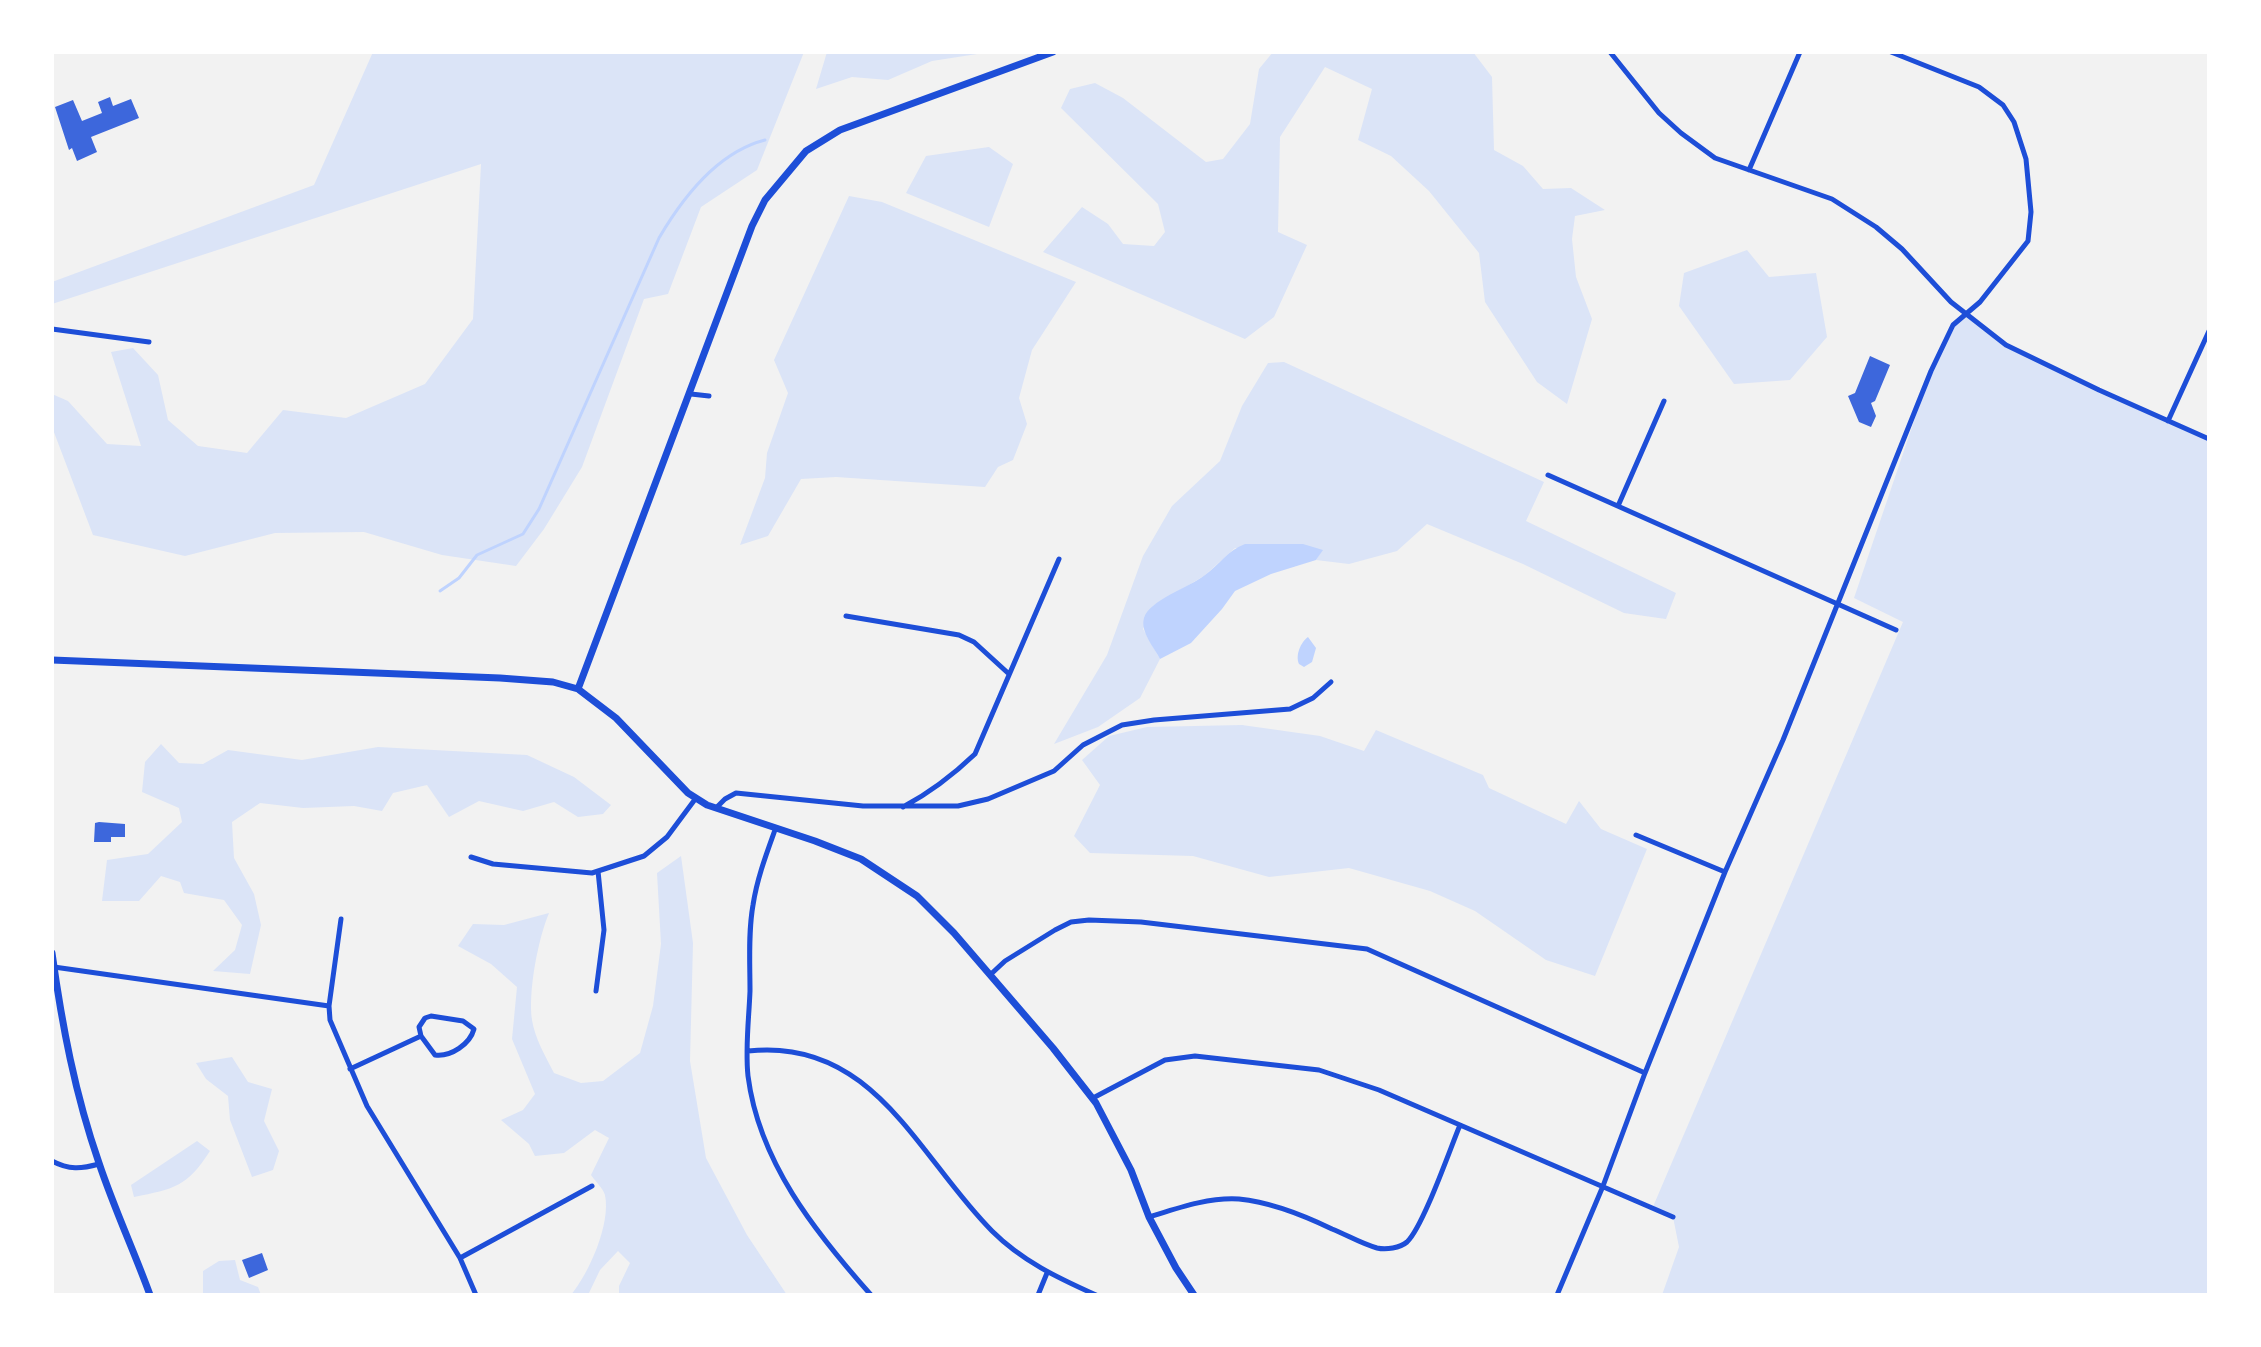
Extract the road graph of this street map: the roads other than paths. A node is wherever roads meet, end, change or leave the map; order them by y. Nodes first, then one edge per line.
1 (1610, 52) edge
2 (1800, 52) edge
3 (1891, 52) edge
4 (1048, 53) edge
5 (1749, 170) junction
6 (1965, 315) junction
7 (52, 329) edge
8 (2209, 331) edge
9 (149, 342) dead end
10 (691, 394) junction
11 (709, 396) dead end
12 (1664, 401) dead end
13 (2168, 421) junction
14 (2209, 439) edge
15 (1548, 475) dead end
16 (1618, 506) junction
17 (1059, 559) dead end
18 (1837, 604) junction
19 (846, 616) dead end
20 (1896, 630) dead end
21 (52, 660) edge
22 (1009, 674) junction
23 (1331, 682) dead end
24 (578, 689) junction
25 (696, 798) junction
26 (902, 807) junction
27 (715, 808) junction
28 (775, 830) junction
29 (1636, 835) dead end
30 (471, 857) dead end
31 (598, 871) junction
32 (1725, 872) junction
33 (341, 919) dead end
34 (52, 953) edge
35 (54, 967) edge
36 (990, 975) junction
37 (596, 991) dead end
38 (329, 1006) junction
39 (421, 1036) junction
40 (748, 1051) junction
41 (350, 1069) junction
42 (1645, 1073) junction
43 (1093, 1098) junction
44 (1460, 1125) junction
45 (52, 1161) edge
46 (99, 1164) junction
47 (592, 1186) dead end
48 (1603, 1186) junction
49 (1149, 1217) junction
50 (1673, 1217) dead end
51 (460, 1258) junction
52 (1047, 1273) junction
53 (150, 1295) edge
54 (476, 1295) edge
55 (871, 1295) edge
56 (1038, 1295) edge
57 (1096, 1295) edge
58 (1194, 1295) edge
59 (1557, 1295) edge

1 - 5 street
2 - 5 street
3 - 6 street
4 - 10 street
5 - 6 street
6 - 13 street
6 - 18 street
7 - 9 street
8 - 13 street
10 - 11 street
10 - 24 street
12 - 16 street
13 - 14 street
15 - 16 street
16 - 18 street
17 - 22 street
18 - 20 street
18 - 32 street
19 - 22 street
21 - 24 street
22 - 26 street
23 - 26 street
24 - 25 street
25 - 27 street
25 - 31 street
26 - 27 street
27 - 28 street
28 - 36 street
28 - 40 street
29 - 32 street
30 - 31 street
31 - 37 street
32 - 42 street
33 - 38 street
34 - 35 street
35 - 38 street
35 - 46 street
36 - 42 street
36 - 43 street
38 - 41 street
39 - 39 street
39 - 41 street
40 - 52 street
40 - 55 street
41 - 51 street
42 - 48 street
43 - 44 street
43 - 49 street
44 - 48 street
44 - 49 street
45 - 46 street
46 - 53 street
47 - 51 street
48 - 50 street
48 - 59 street
49 - 58 street
51 - 54 street
52 - 56 street
52 - 57 street

